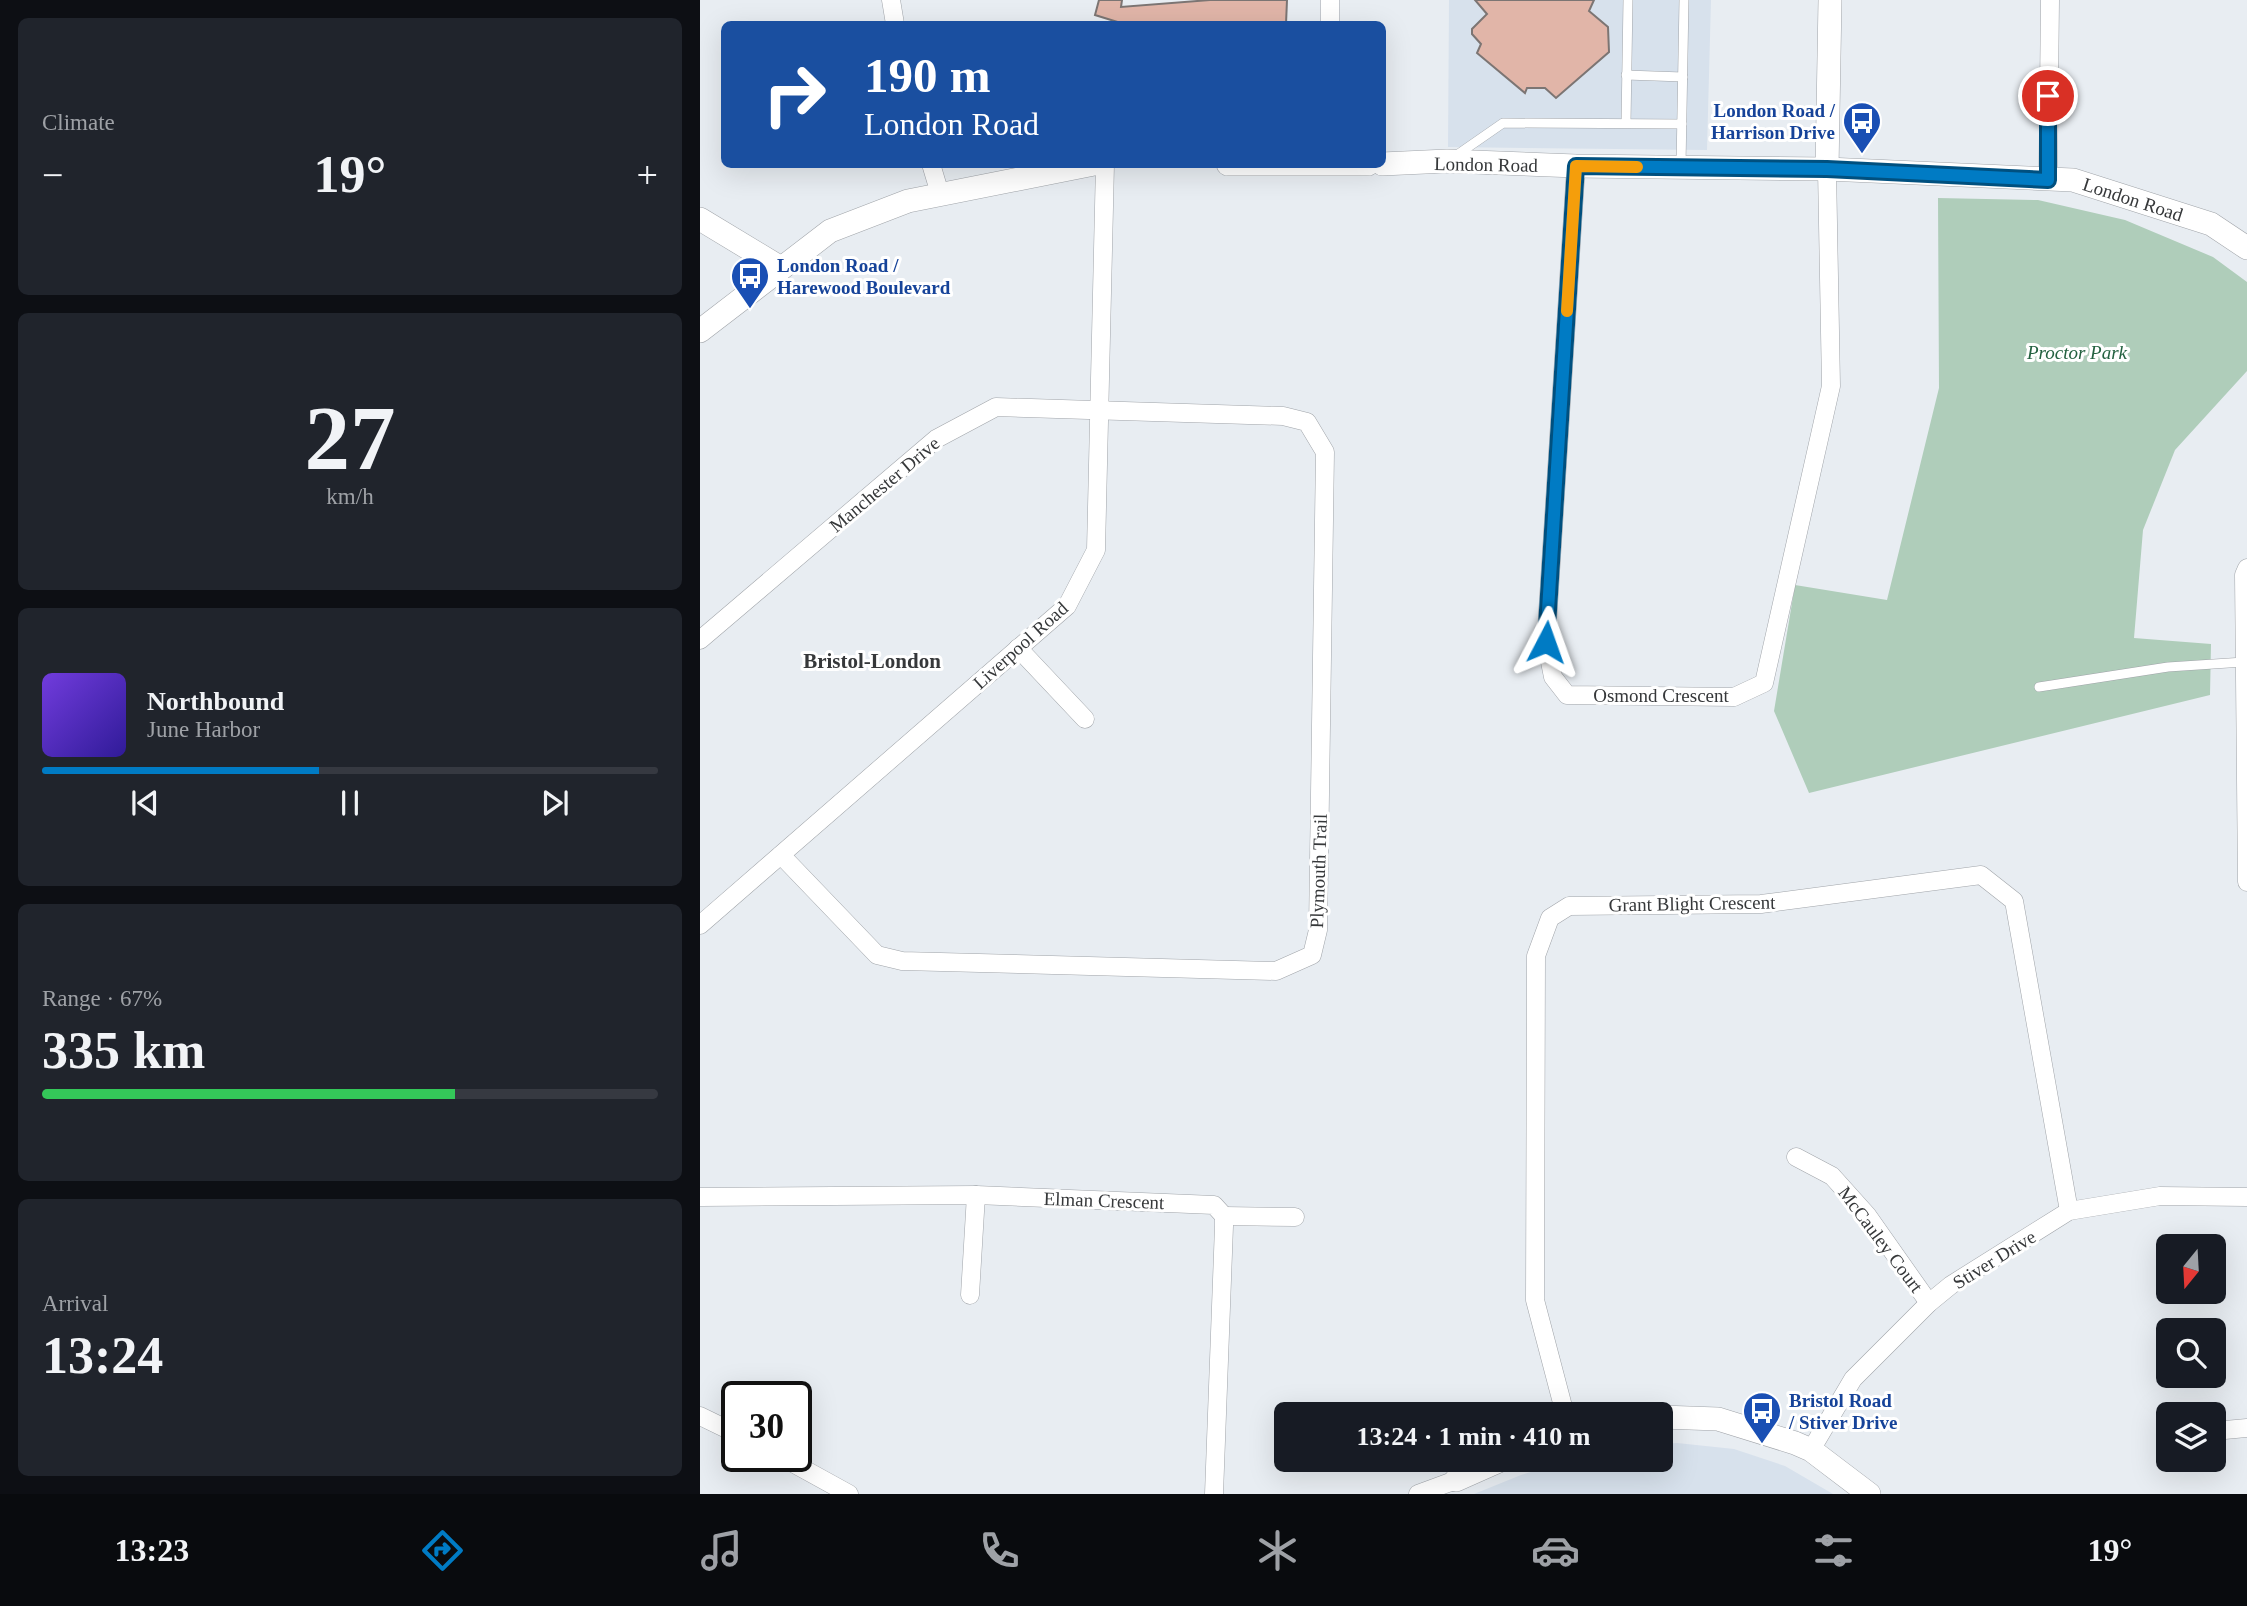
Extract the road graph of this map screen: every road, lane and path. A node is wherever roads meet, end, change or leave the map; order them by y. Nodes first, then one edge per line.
1 (891, 0) edge
2 (1330, 0) edge
3 (1628, 0) edge
4 (1684, 0) edge
5 (1830, 0) edge
6 (2050, 0) edge
7 (894, 21) edge
8 (1330, 21) edge
9 (1626, 75) junction
10 (1683, 77) junction
11 (1626, 123) junction
12 (1682, 124) junction
13 (1447, 161) junction
14 (1386, 164) edge
15 (1576, 166) junction
16 (1681, 167) junction
17 (932, 168) edge
18 (1073, 168) edge
19 (1105, 168) edge
20 (1827, 169) junction
21 (2048, 180) junction
22 (940, 194) junction
23 (700, 219) edge
24 (2247, 248) edge
25 (781, 268) junction
26 (700, 331) edge
27 (1100, 412) junction
28 (2247, 568) edge
29 (700, 640) edge
30 (1018, 648) junction
31 (2244, 662) junction
32 (2039, 687) dead end
33 (2246, 718) edge
34 (1085, 719) dead end
35 (781, 855) junction
36 (2247, 882) edge
37 (700, 925) edge
38 (1796, 1157) dead end
39 (975, 1195) junction
40 (700, 1197) edge
41 (2247, 1197) edge
42 (2069, 1211) junction
43 (1224, 1216) junction
44 (1295, 1217) dead end
45 (970, 1295) dead end
46 (1929, 1303) junction
47 (1562, 1402) edge
48 (700, 1416) edge
49 (1673, 1417) edge
50 (721, 1426) edge
51 (2247, 1428) edge
52 (2226, 1431) edge
53 (1811, 1450) junction
54 (809, 1472) edge
55 (1481, 1472) edge
56 (1457, 1487) edge
57 (849, 1494) edge
58 (1214, 1494) edge
59 (1418, 1494) edge
60 (1869, 1494) edge

1 - 7 street
2 - 8 street
3 - 9 lane
4 - 10 lane
5 - 20 street
6 - 21 street
9 - 10 lane
9 - 11 lane
10 - 12 lane
11 - 12 lane
11 - 13 lane
12 - 16 lane
13 - 14 street, London Road
13 - 15 street, London Road
15 - 16 street, London Road
15 - 20 street, Osmond Crescent
16 - 20 street, London Road
17 - 22 street
18 - 22 street
19 - 27 street, Liverpool Road
20 - 21 street, London Road
21 - 24 street, London Road
22 - 25 street
23 - 25 street
25 - 26 street
27 - 29 street, Manchester Drive
27 - 30 street, Liverpool Road
27 - 35 street, Plymouth Trail
28 - 31 street
30 - 34 street
30 - 35 street, Liverpool Road
31 - 32 lane
31 - 33 street
33 - 36 street
35 - 37 street, Liverpool Road
38 - 46 street, McCauley Court
39 - 40 street, Elman Crescent
39 - 43 street, Elman Crescent
39 - 45 street
41 - 42 street, Stiver Drive
42 - 46 street, Stiver Drive
42 - 47 street, Grant Blight Crescent
43 - 44 street
43 - 58 street
46 - 53 street, Stiver Drive
48 - 50 street
49 - 53 street
51 - 52 street
53 - 60 street
54 - 57 street
55 - 56 street
56 - 59 street

